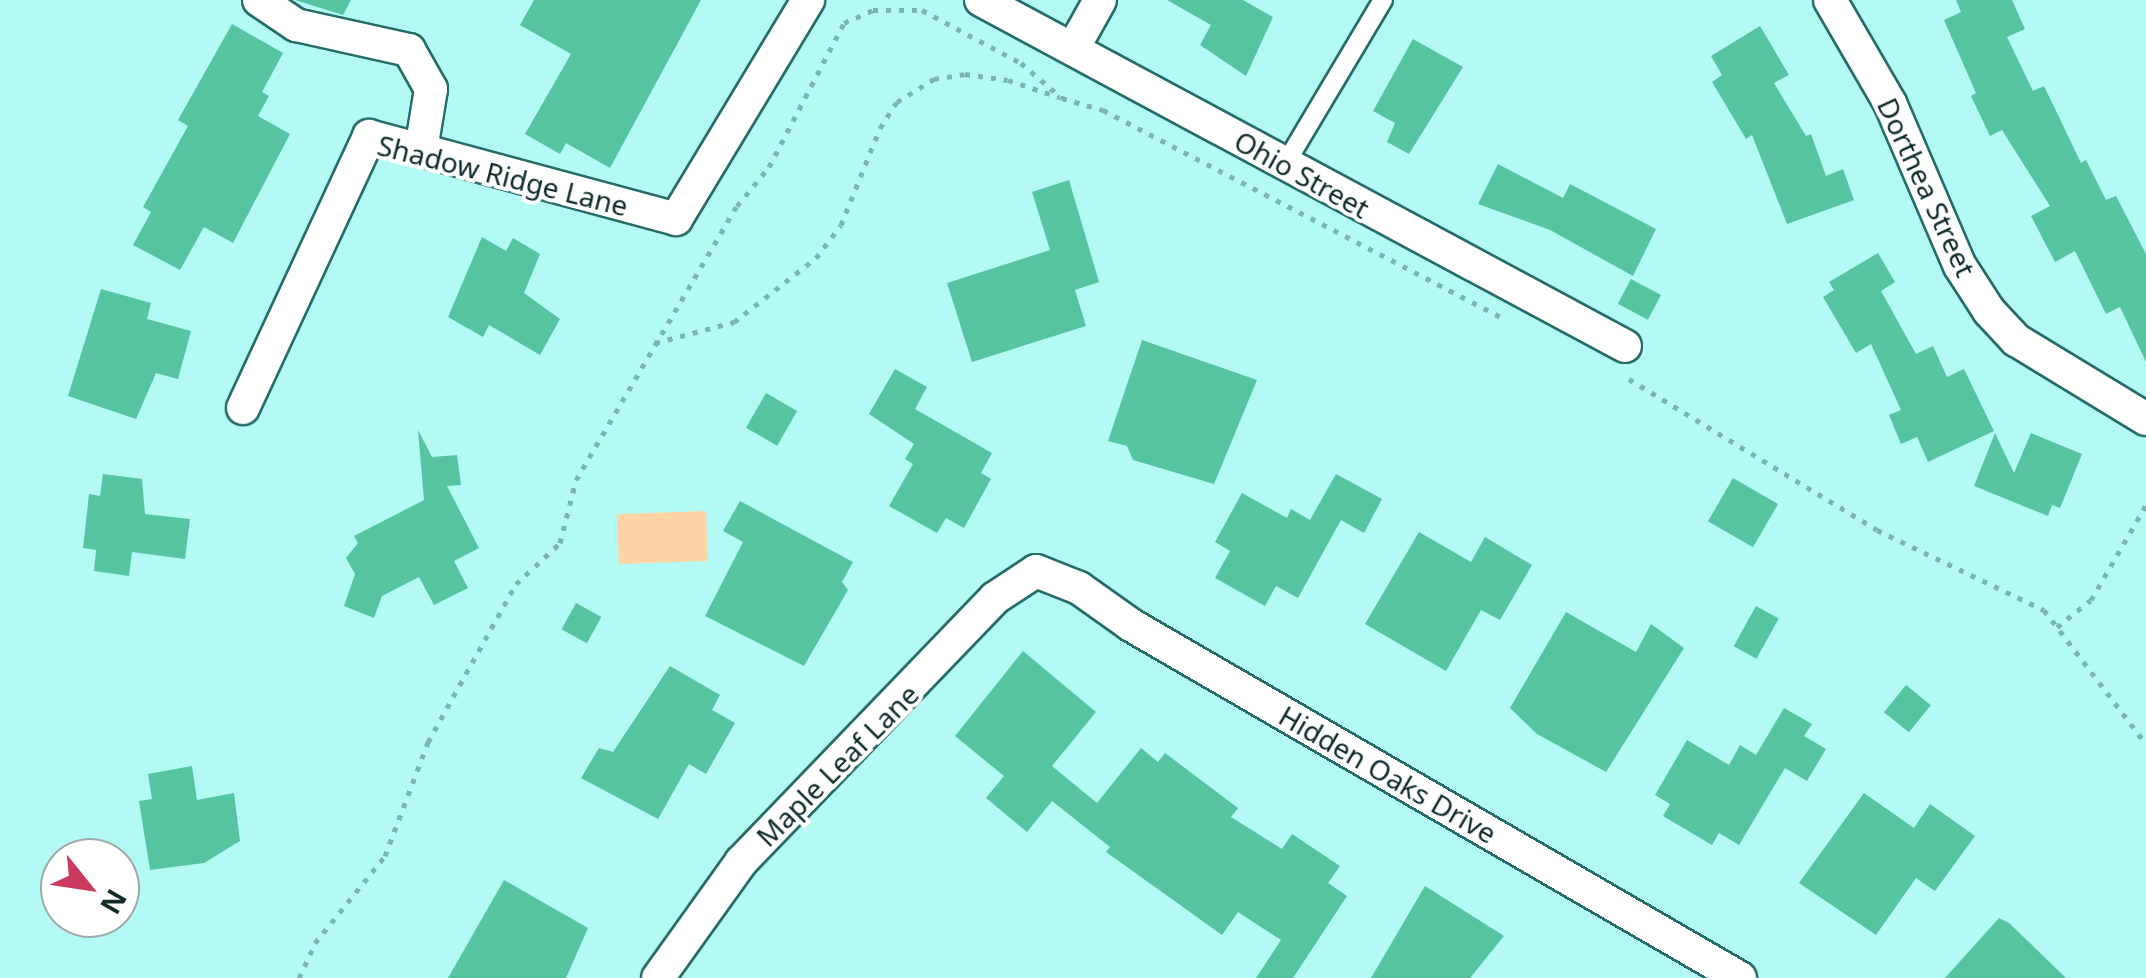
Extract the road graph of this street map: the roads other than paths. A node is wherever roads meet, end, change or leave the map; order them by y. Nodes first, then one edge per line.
1 (260, 0) edge
2 (808, 0) edge
3 (982, 0) edge
4 (1100, 0) edge
5 (1383, 0) edge
6 (1830, 0) edge
7 (1075, 45) junction
8 (420, 150) junction
9 (1284, 166) junction
10 (1623, 360) road end
11 (243, 408) dead end
12 (2146, 419) edge
13 (1036, 570) joint
14 (658, 978) edge
15 (1740, 978) edge

1 - 8 street
2 - 8 street, Shadow Ridge Lane
3 - 7 street, Ohio Street
4 - 7 street
5 - 9 lane
6 - 12 street, Dorthea Street
7 - 9 street, Ohio Street
8 - 11 street, Shadow Ridge Lane
9 - 10 street, Ohio Street
13 - 14 street, Maple Leaf Lane
13 - 15 street, Hidden Oaks Drive

